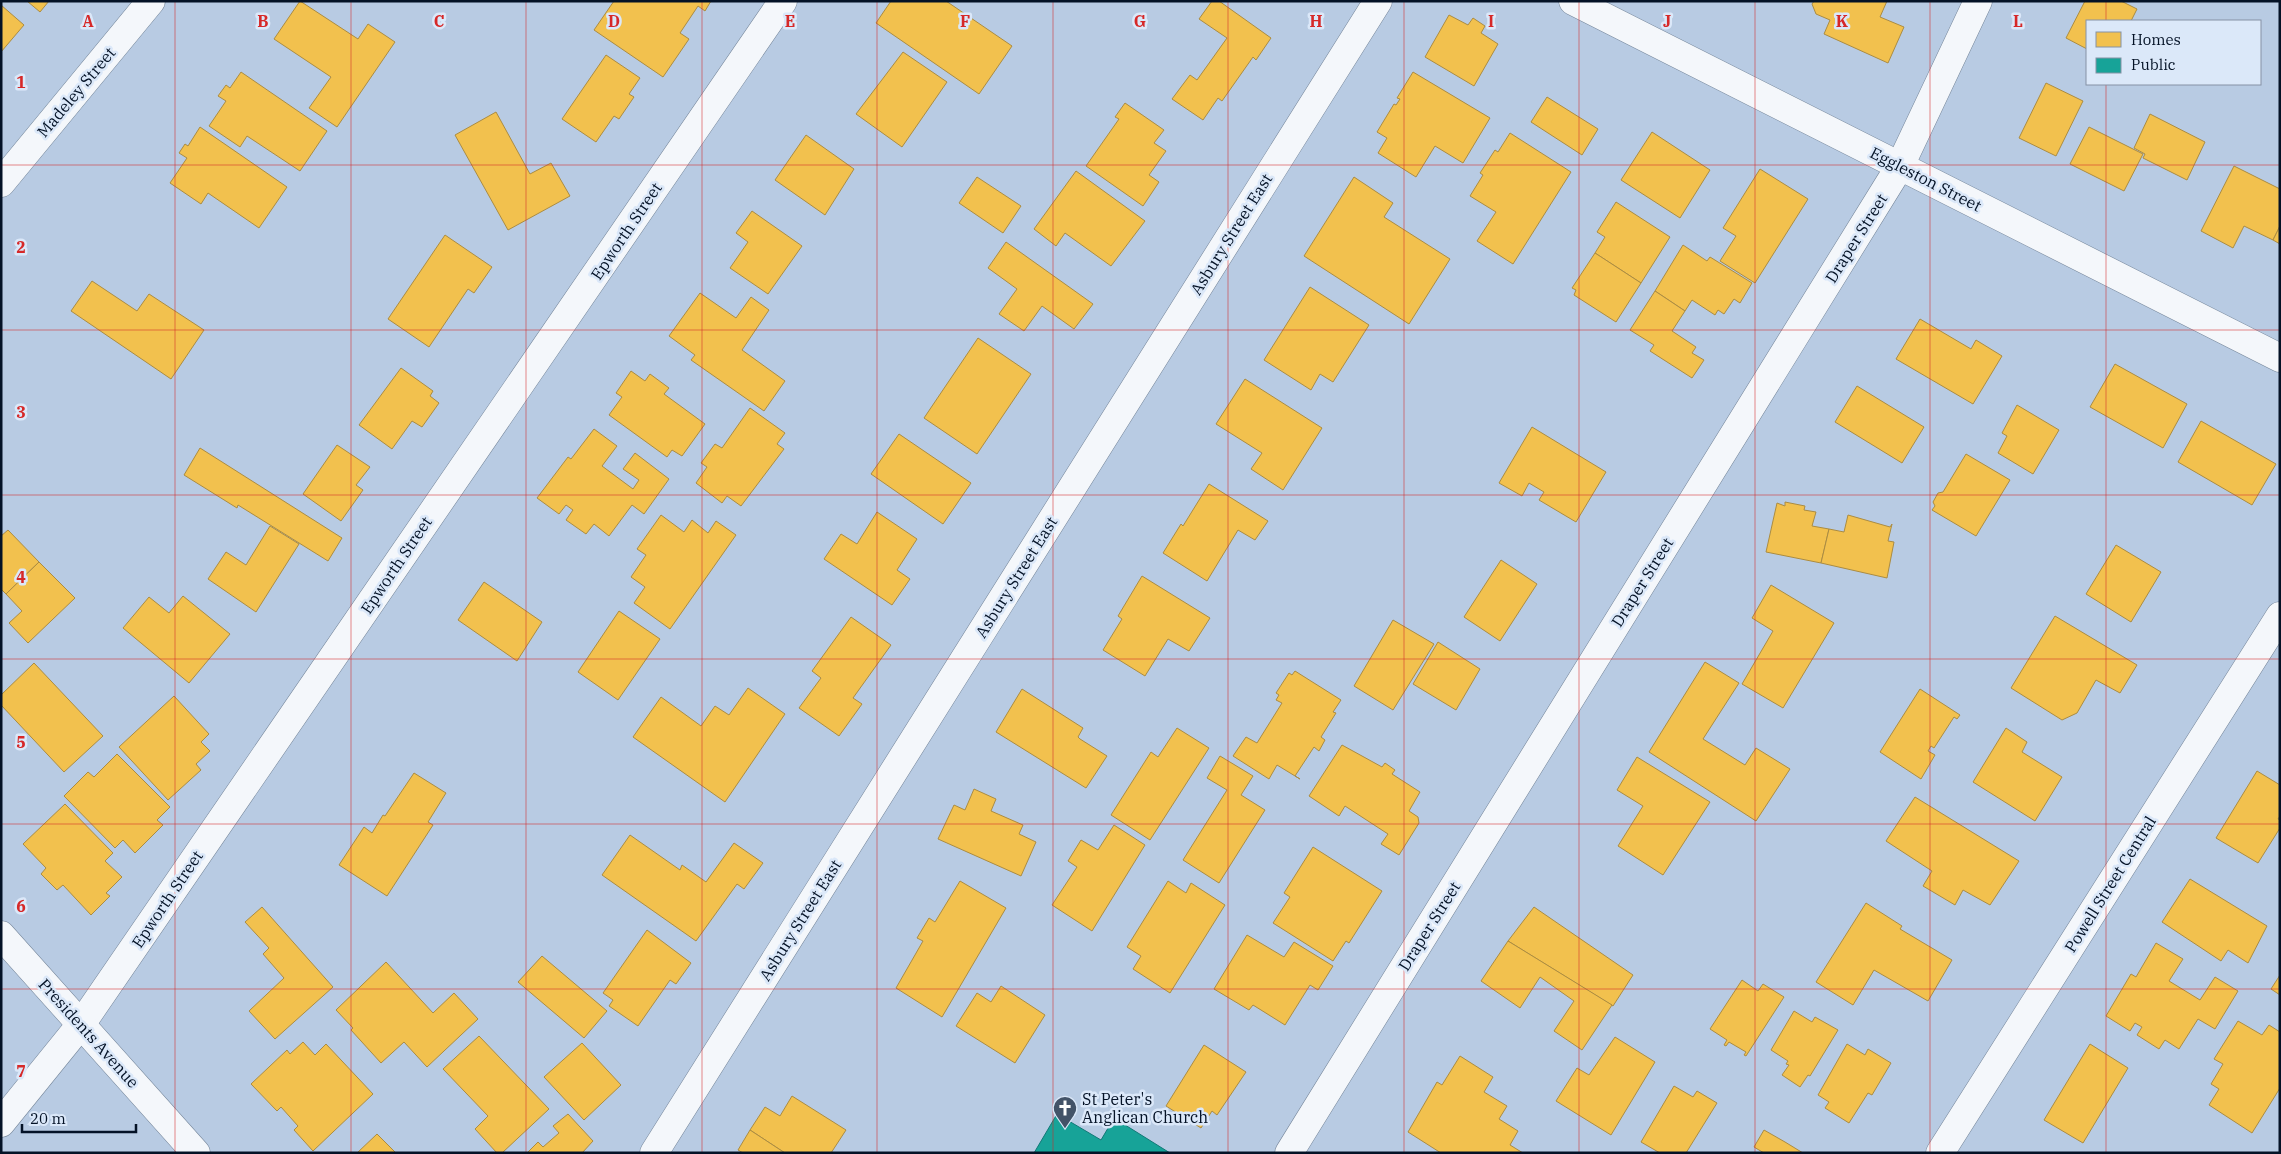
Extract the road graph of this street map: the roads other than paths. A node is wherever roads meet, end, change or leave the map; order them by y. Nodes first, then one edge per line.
1 (151, 1) edge
2 (783, 1) edge
3 (1378, 1) edge
4 (1573, 1) edge
5 (1978, 1) edge
6 (1900, 166) junction
7 (1, 183) edge
8 (2280, 358) edge
9 (2280, 616) edge
10 (1, 936) edge
11 (82, 1023) junction
12 (1, 1123) edge
13 (196, 1153) edge
14 (654, 1153) edge
15 (1289, 1153) edge
16 (1940, 1153) edge

1 - 7 street, Madeley Street
2 - 11 street, Epworth Street
3 - 14 street, Asbury Street East
4 - 6 street, Eggleston Street
5 - 6 street, Draper Street
6 - 8 street, Eggleston Street
6 - 15 street, Draper Street
9 - 16 street, Powell Street Central
10 - 11 street, Presidents Avenue
11 - 12 street, Epworth Street
11 - 13 street, Presidents Avenue

